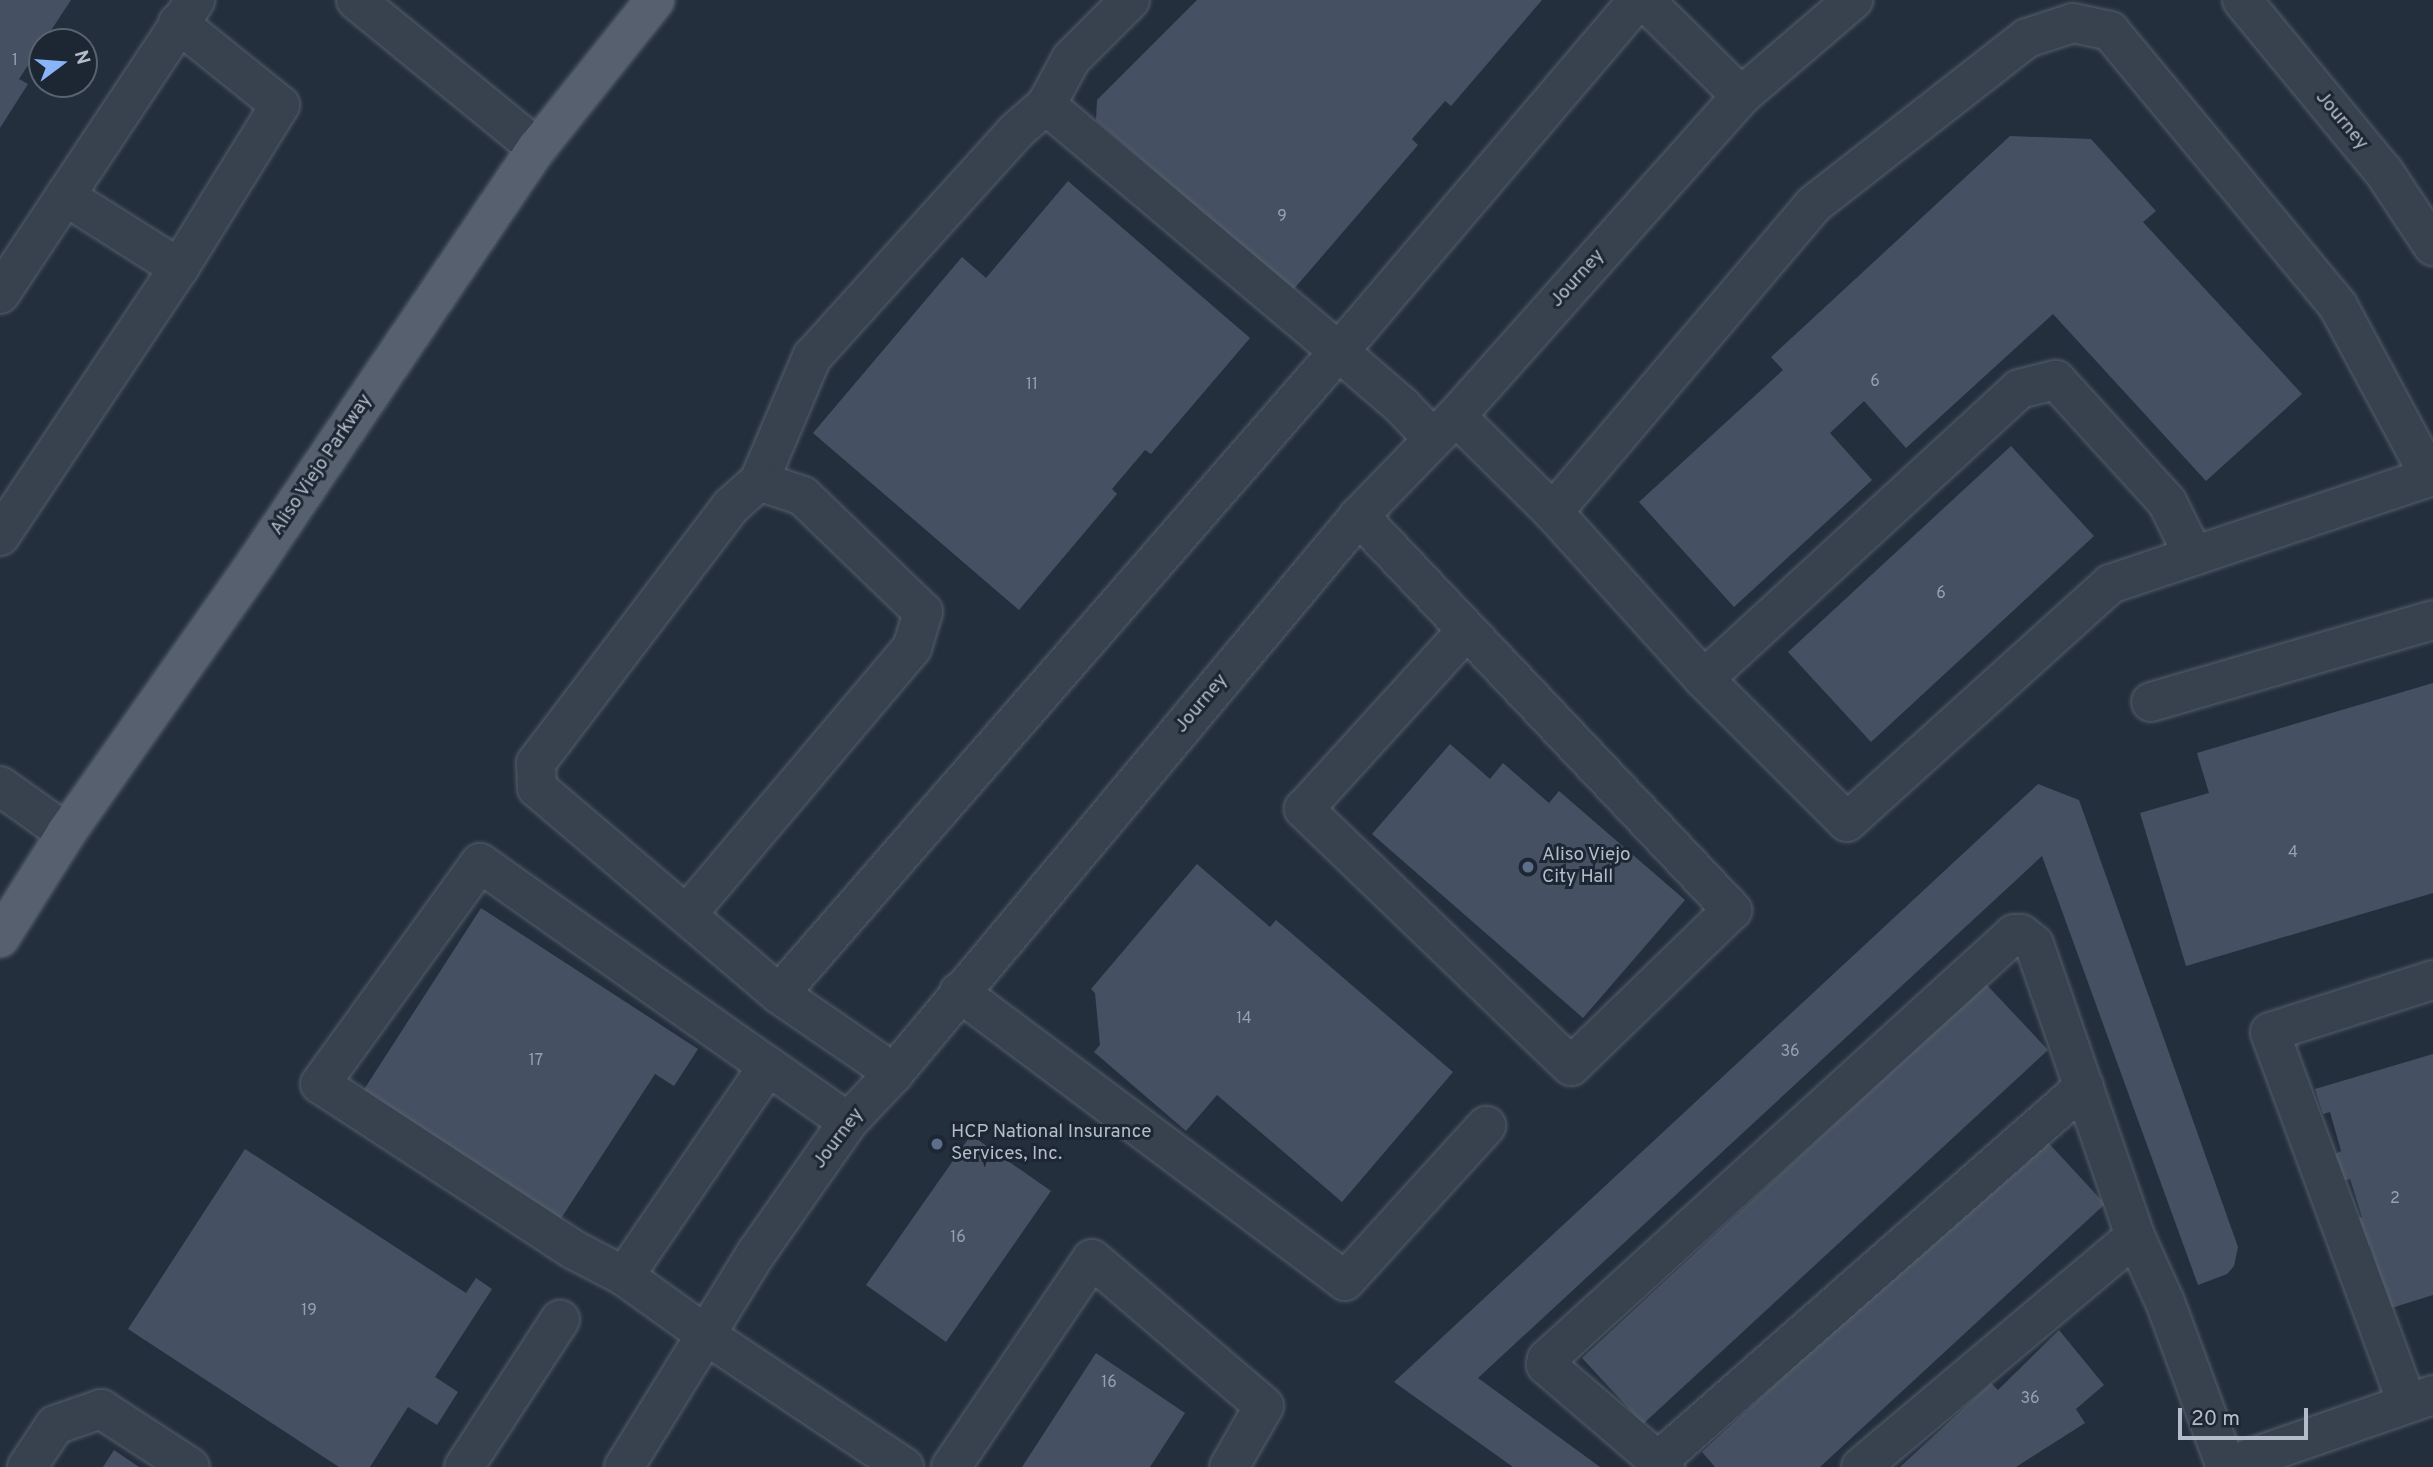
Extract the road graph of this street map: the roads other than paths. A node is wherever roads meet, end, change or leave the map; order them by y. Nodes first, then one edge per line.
1 (356, 0) edge
2 (655, 0) edge
3 (1130, 0) edge
4 (1638, 0) edge
5 (1644, 0) edge
6 (1853, 0) edge
7 (2242, 0) edge
8 (187, 12) edge
9 (1741, 96) junction
10 (1046, 105) junction
11 (537, 148) junction
12 (65, 195) junction
13 (2433, 246) edge
14 (179, 268) junction
15 (0, 293) edge
16 (1338, 350) junction
17 (1445, 428) junction
18 (2432, 476) edge
19 (760, 481) junction
20 (1553, 512) junction
21 (1359, 516) junction
22 (0, 537) edge
23 (2194, 556) junction
24 (2433, 620) edge
25 (1467, 630) junction
26 (1704, 679) junction
27 (2151, 702) dead end
28 (0, 786) edge
29 (66, 833) junction
30 (687, 914) junction
31 (0, 938) edge
32 (2433, 980) edge
33 (959, 992) junction
34 (779, 994) junction
35 (768, 1066) junction
36 (894, 1073) junction
37 (2084, 1087) junction
38 (848, 1122) junction
39 (1486, 1126) dead end
40 (2135, 1236) junction
41 (624, 1276) junction
42 (560, 1320) dead end
43 (706, 1335) junction
44 (2420, 1399) edge
45 (1661, 1464) edge
46 (27, 1467) edge
47 (190, 1467) edge
48 (464, 1467) edge
49 (624, 1467) edge
50 (904, 1467) edge
51 (951, 1467) edge
52 (1229, 1467) edge
53 (1861, 1467) edge
54 (2226, 1467) edge

1 - 11 street
2 - 11 main road, Aliso Viejo Parkway
3 - 10 street
4 - 16 street
5 - 9 street
6 - 9 street, Journey
7 - 13 street, Journey
8 - 12 street
8 - 14 street
9 - 17 street, Journey
10 - 16 street
10 - 19 street
11 - 29 main road, Aliso Viejo Parkway
12 - 14 street
12 - 15 street
14 - 22 street
16 - 17 street
16 - 34 street
17 - 20 street
17 - 21 street, Journey
18 - 20 street
18 - 23 street
19 - 30 street
19 - 30 street
20 - 26 street
21 - 25 street
21 - 33 street, Journey
23 - 26 street
23 - 26 street
24 - 27 street
25 - 25 street
28 - 29 street
29 - 31 main road, Aliso Viejo Parkway
30 - 34 street
32 - 44 street
33 - 36 street, Journey
33 - 39 street
34 - 36 street
35 - 38 street
35 - 41 street
35 - 41 street
36 - 38 street, Journey
37 - 40 street
37 - 45 street
37 - 45 street
38 - 43 street, Journey
40 - 53 street
40 - 54 street
41 - 43 street
42 - 48 street
43 - 49 street, Journey
43 - 50 street
44 - 54 street
46 - 47 street
51 - 52 street

